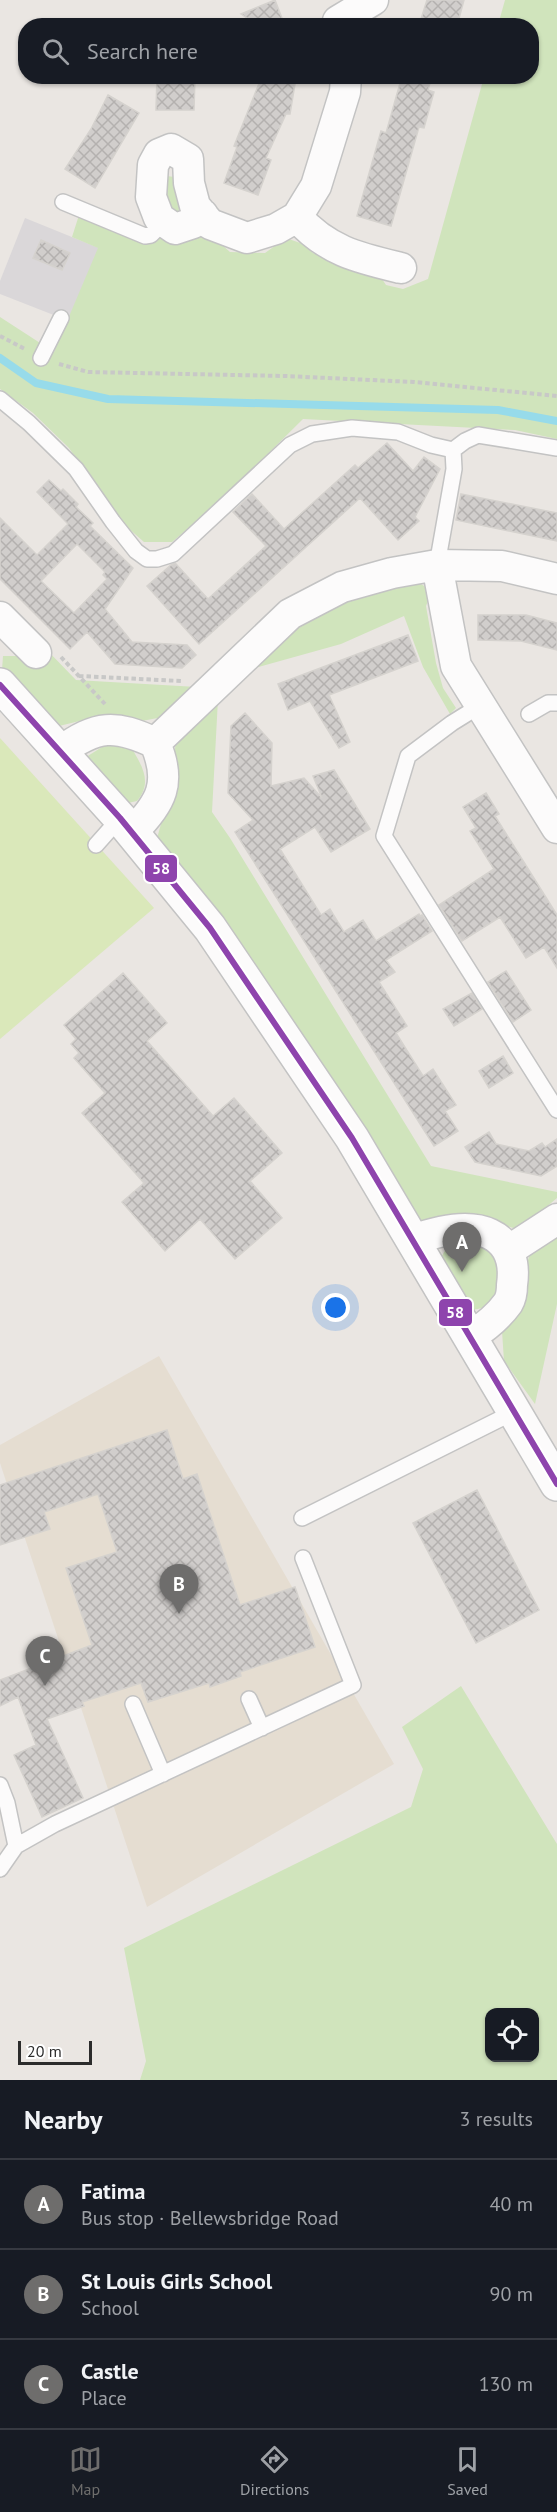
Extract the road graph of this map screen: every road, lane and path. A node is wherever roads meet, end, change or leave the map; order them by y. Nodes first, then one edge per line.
1 (373, 0) edge
2 (336, 16) edge
3 (345, 84) edge
4 (63, 202) dead end
5 (202, 215) junction
6 (297, 217) junction
7 (164, 222) junction
8 (401, 268) dead end
9 (61, 318) dead end
10 (0, 336) edge
11 (41, 358) junction
12 (557, 396) edge
13 (0, 399) edge
14 (557, 448) edge
15 (453, 450) junction
16 (437, 565) junction
17 (557, 579) edge
18 (4, 628) edge
19 (36, 652) joint
20 (79, 676) junction
21 (217, 684) junction
22 (0, 685) edge
23 (557, 703) edge
24 (481, 705) junction
25 (529, 714) dead end
26 (126, 730) junction
27 (155, 743) junction
28 (61, 751) junction
29 (126, 825) junction
30 (557, 828) edge
31 (96, 845) dead end
32 (557, 1110) edge
33 (557, 1219) edge
34 (412, 1240) junction
35 (508, 1251) junction
36 (470, 1337) junction
37 (514, 1412) junction
38 (557, 1484) edge
39 (302, 1518) dead end
40 (303, 1558) dead end
41 (249, 1699) dead end
42 (133, 1704) dead end
43 (262, 1728) junction
44 (163, 1774) junction
45 (0, 1785) edge
46 (16, 1846) junction
47 (0, 1869) edge

1 - 2 street
3 - 6 street
4 - 7 lane
5 - 6 street
5 - 7 street
5 - 7 street
6 - 8 street
9 - 11 lane
10 - 11 path
11 - 12 path
13 - 15 lane
14 - 15 lane
15 - 16 lane
16 - 17 street
16 - 21 street
16 - 24 street
18 - 19 street
19 - 20 path
20 - 21 path
20 - 26 path
21 - 27 street
22 - 28 street
23 - 25 lane
24 - 30 street
24 - 32 lane
26 - 27 street
26 - 28 street
27 - 29 street
28 - 29 street
29 - 31 lane
29 - 34 street
33 - 35 street
34 - 35 street
34 - 36 street
35 - 36 street
36 - 37 street
37 - 38 street
37 - 39 lane
40 - 43 lane
41 - 43 lane
42 - 44 lane
43 - 44 lane
44 - 46 lane
45 - 46 lane
46 - 47 lane

